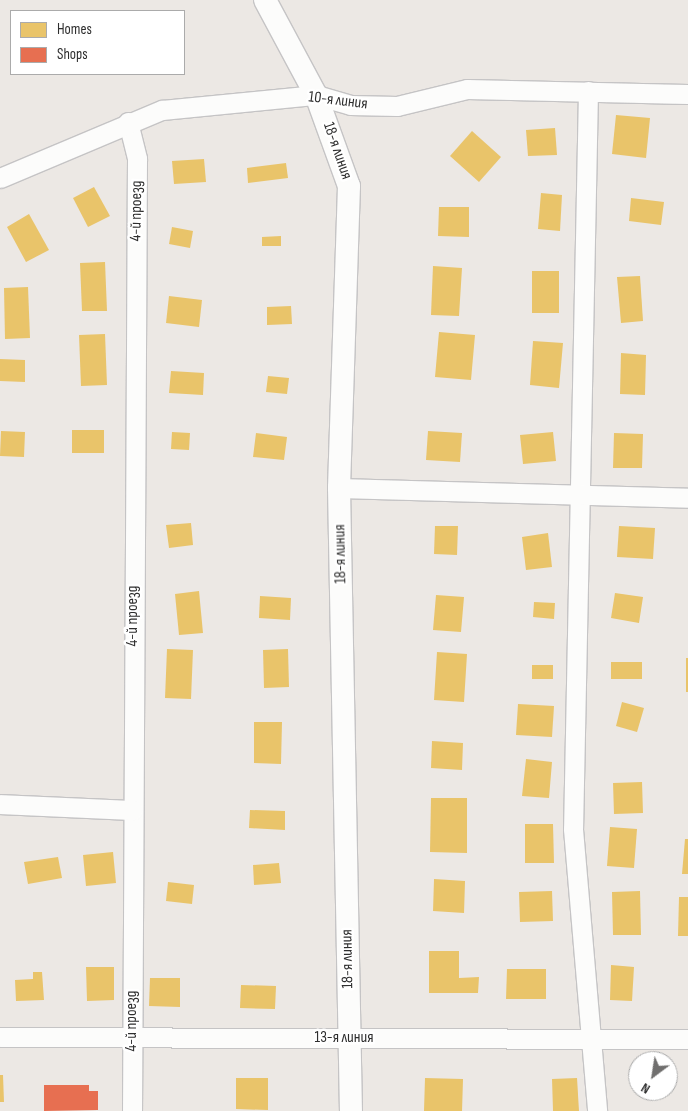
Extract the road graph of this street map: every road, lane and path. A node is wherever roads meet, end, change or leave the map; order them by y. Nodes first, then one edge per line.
1 (268, 8) edge
2 (588, 91) junction
3 (688, 94) edge
4 (316, 95) junction
5 (128, 122) junction
6 (0, 178) edge
7 (339, 488) junction
8 (581, 498) junction
9 (688, 498) edge
10 (0, 804) edge
11 (133, 810) junction
12 (0, 1037) edge
13 (350, 1038) junction
14 (591, 1038) junction
15 (132, 1039) junction
16 (688, 1039) edge
17 (132, 1111) edge
18 (351, 1111) edge
19 (597, 1111) edge

1 - 4 street, 18-я линия
2 - 3 street, 10-я линия
2 - 4 street, 10-я линия
2 - 8 street
4 - 5 street, 10-я линия
4 - 7 street, 18-я линия
5 - 6 street, 10-я линия
5 - 11 street, 4-й проезд
7 - 8 street
7 - 13 street, 18-я линия
8 - 9 street
8 - 14 street
10 - 11 street
11 - 15 street, 4-й проезд
12 - 15 street, 13-я линия
13 - 14 street, 13-я линия
13 - 15 street, 13-я линия
13 - 18 street, 18-я линия
14 - 16 street, 13-я линия
14 - 19 street
15 - 17 street, 4-й проезд

